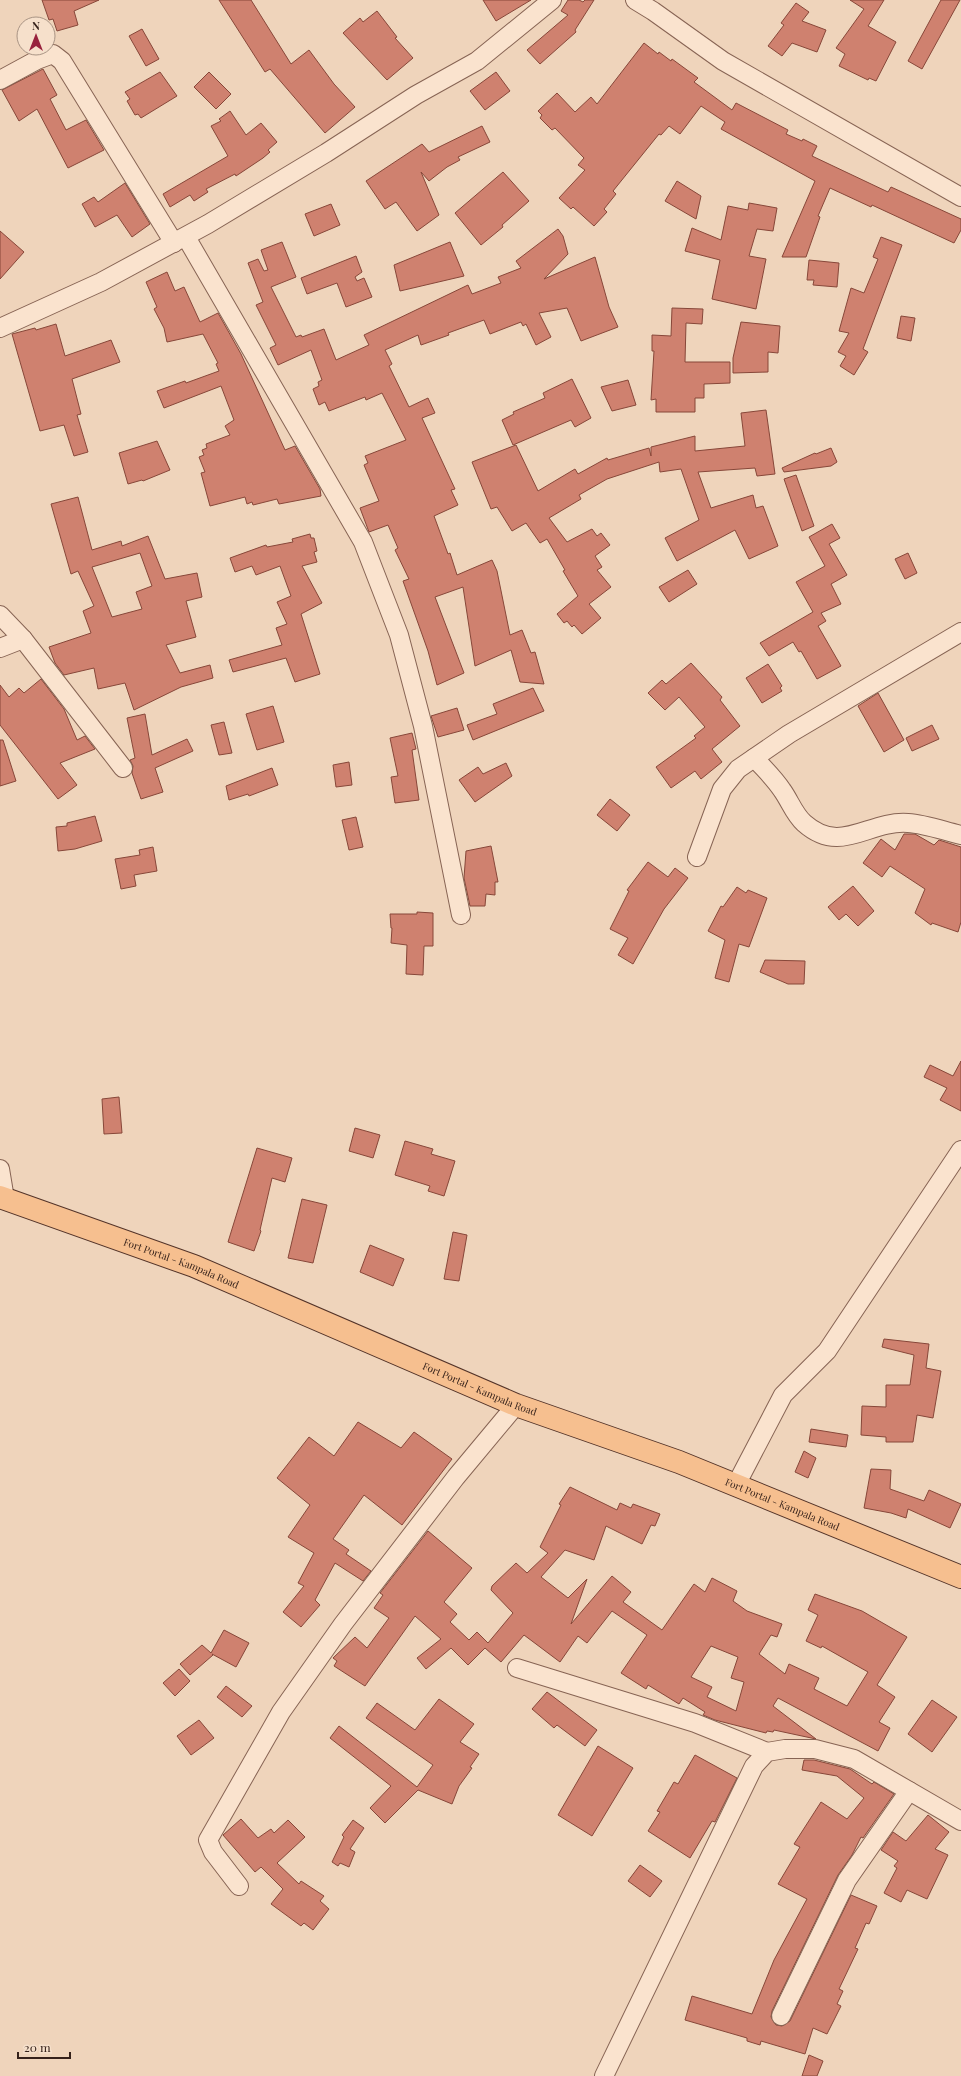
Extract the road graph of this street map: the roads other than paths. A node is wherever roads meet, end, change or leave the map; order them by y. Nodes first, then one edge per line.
1 (552, 0) edge
2 (635, 0) edge
3 (0, 80) edge
4 (961, 197) edge
5 (180, 240) junction
6 (0, 328) edge
7 (0, 614) edge
8 (961, 632) edge
9 (23, 639) junction
10 (0, 648) edge
11 (754, 758) junction
12 (123, 768) dead end
13 (961, 835) edge
14 (697, 857) dead end
15 (461, 915) dead end
16 (961, 1150) edge
17 (0, 1169) edge
18 (3, 1198) edge
19 (516, 1405) junction
20 (736, 1485) junction
21 (961, 1577) edge
22 (517, 1668) dead end
23 (767, 1752) junction
24 (909, 1791) junction
25 (961, 1821) edge
26 (239, 1886) dead end
27 (781, 2016) dead end
28 (604, 2076) edge

1 - 5 street
2 - 4 street
3 - 5 street
5 - 6 street
5 - 15 street
7 - 9 street
8 - 11 street
9 - 10 street
9 - 12 street
11 - 13 street
11 - 14 street
16 - 20 street
17 - 18 street
18 - 19 main road, Fort Portal - Kampala Road
19 - 20 main road, Fort Portal - Kampala Road
19 - 26 street
20 - 21 main road, Fort Portal - Kampala Road
22 - 23 street
23 - 24 street
23 - 28 street
24 - 25 street
24 - 27 street

